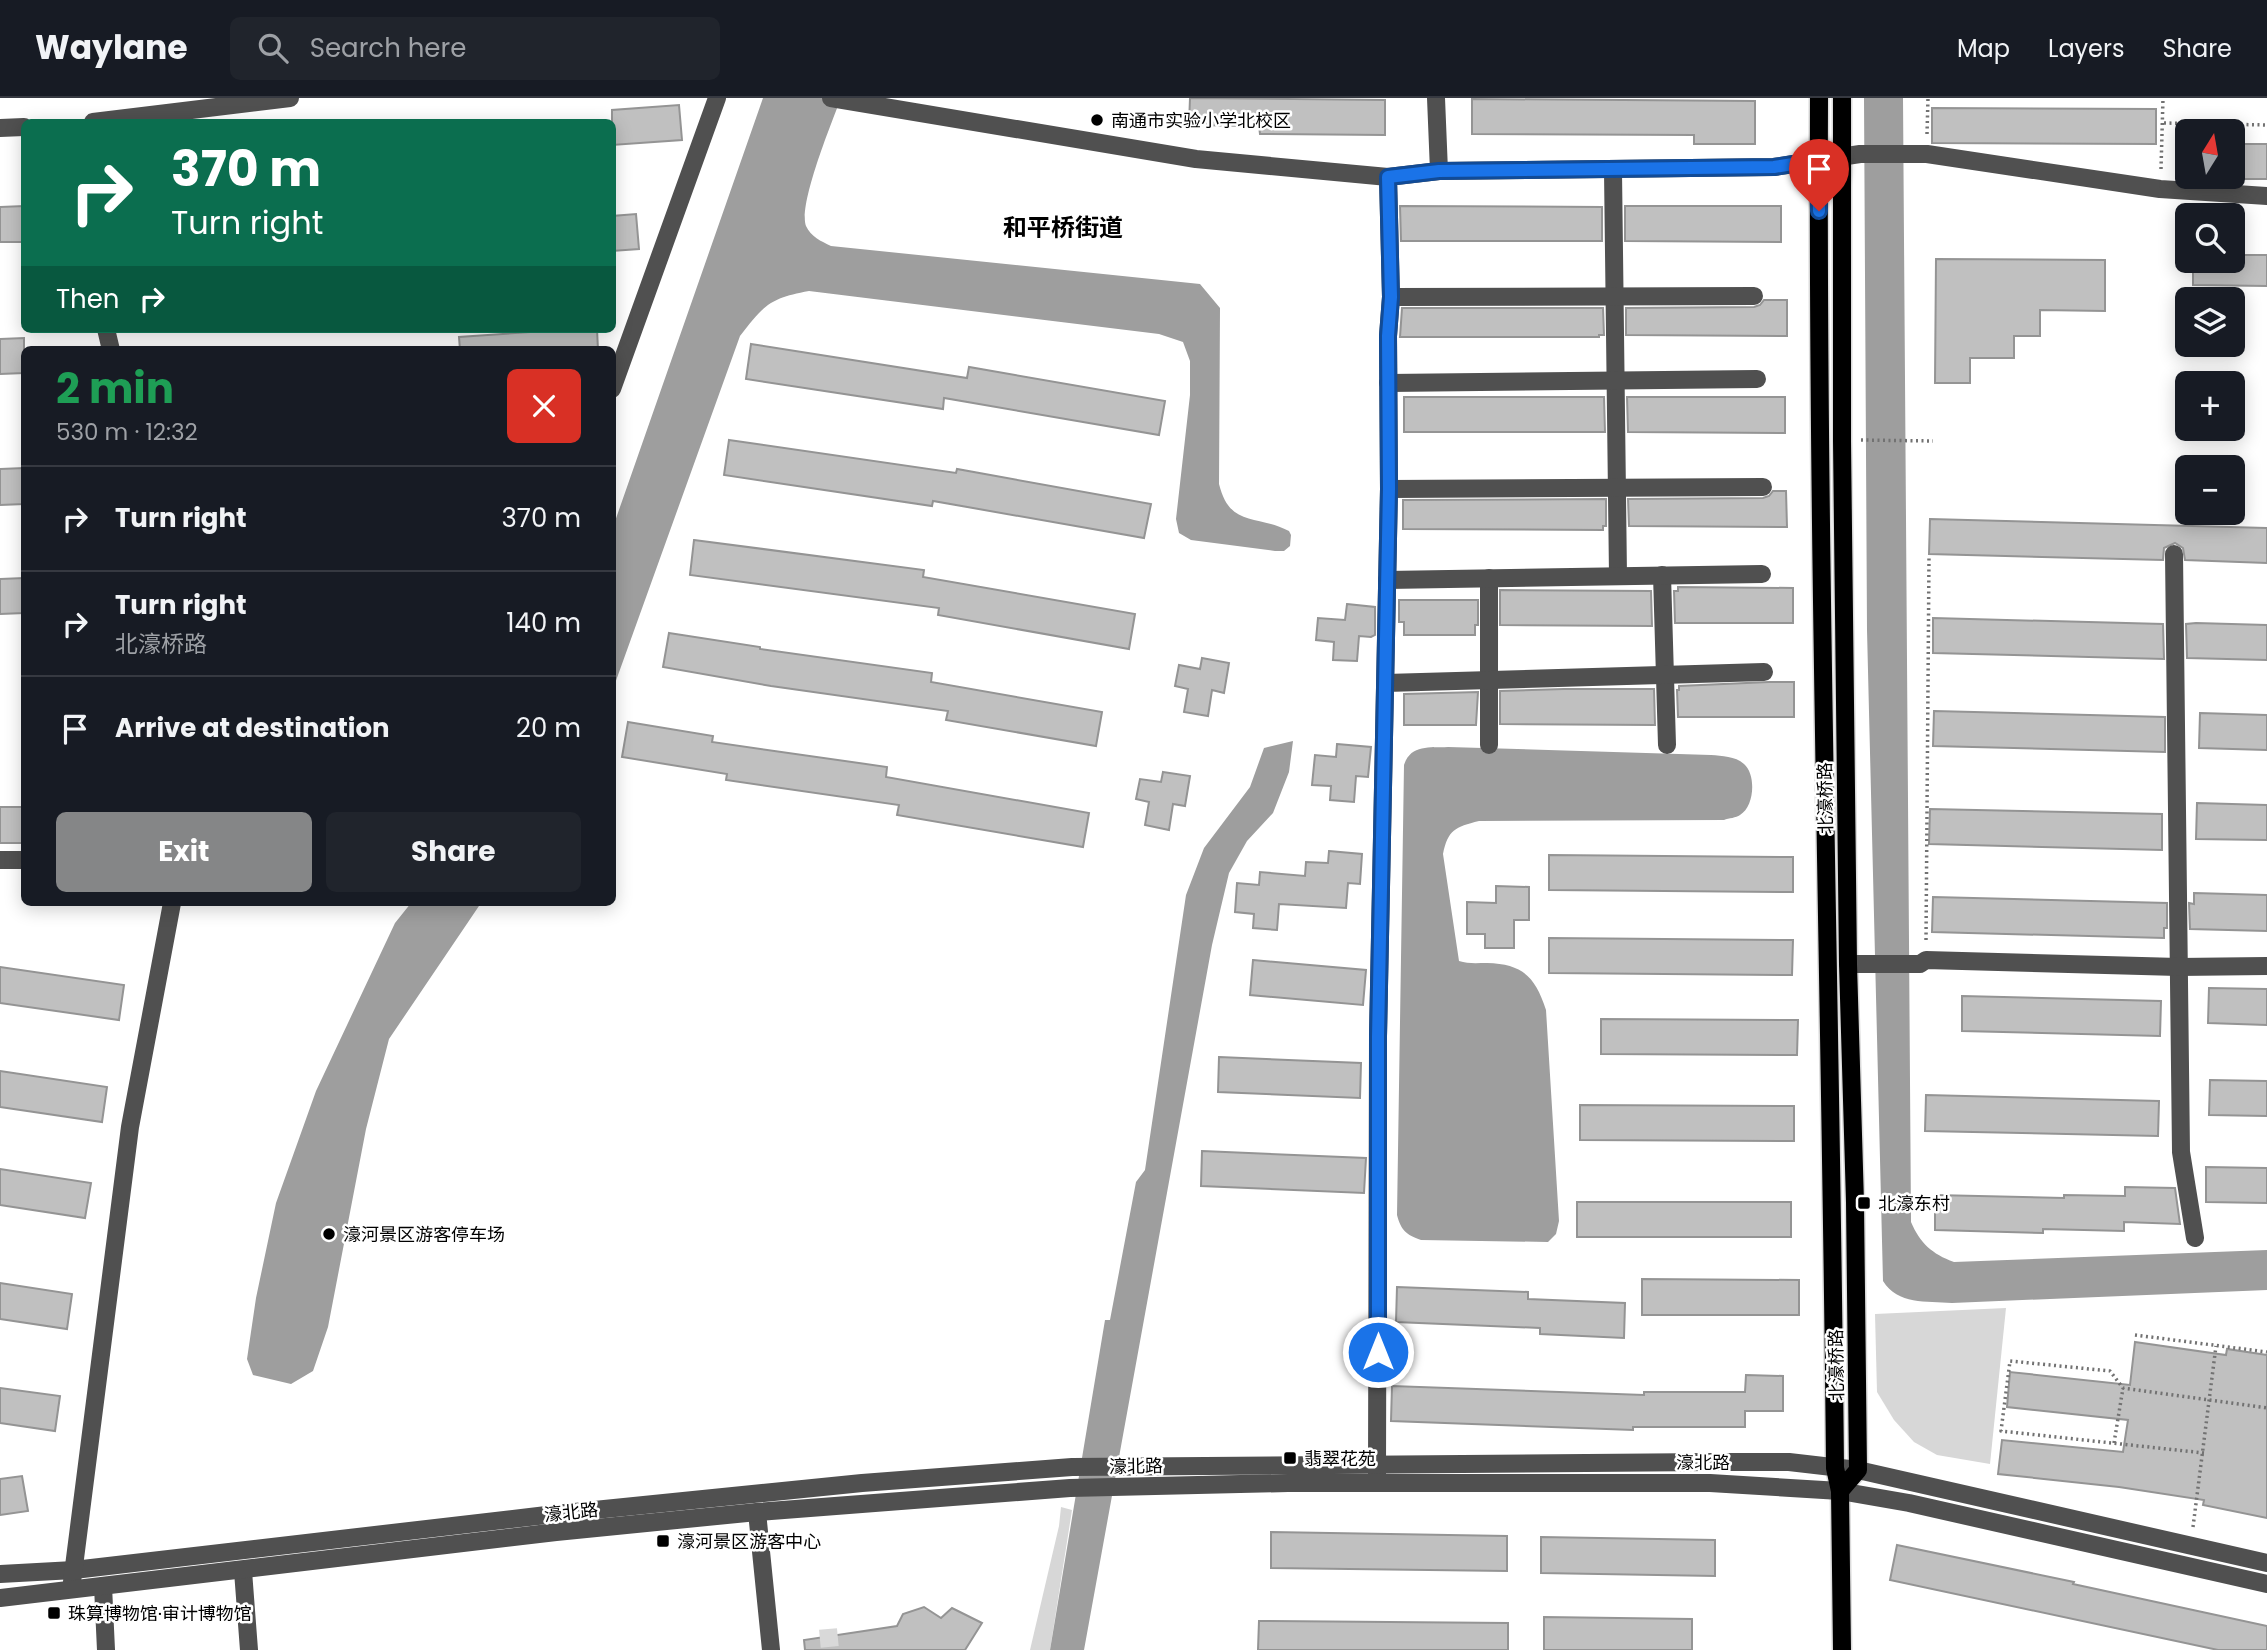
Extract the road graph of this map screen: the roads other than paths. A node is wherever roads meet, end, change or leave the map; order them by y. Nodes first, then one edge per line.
1 (290, 98) edge
2 (717, 98) edge
3 (831, 98) edge
4 (1436, 98) edge
5 (1819, 98) edge
6 (1842, 98) edge
7 (118, 119) edge
8 (21, 127) edge
9 (0, 128) edge
10 (1851, 155) junction
11 (1818, 160) junction
12 (1439, 171) junction
13 (1613, 171) junction
14 (1388, 177) junction
15 (2267, 196) edge
16 (1754, 296) dead end
17 (1391, 297) junction
18 (1616, 297) junction
19 (616, 378) edge
20 (1757, 379) dead end
21 (1616, 381) junction
22 (1388, 383) junction
23 (1617, 488) junction
24 (1763, 488) dead end
25 (1389, 489) junction
26 (2174, 554) dead end
27 (1762, 573) dead end
28 (1662, 575) junction
29 (1618, 576) junction
30 (1489, 578) junction
31 (1387, 580) junction
32 (1764, 672) dead end
33 (1665, 675) junction
34 (1489, 680) junction
35 (1386, 683) junction
36 (1489, 744) dead end
37 (1667, 745) dead end
38 (0, 860) edge
39 (21, 860) edge
40 (171, 906) edge
41 (1848, 964) junction
42 (2267, 966) edge
43 (2178, 967) junction
44 (2195, 1238) dead end
45 (1377, 1465) junction
46 (1835, 1468) junction
47 (1858, 1471) junction
48 (1377, 1483) junction
49 (1840, 1491) junction
50 (758, 1512) junction
51 (2267, 1563) edge
52 (74, 1570) junction
53 (243, 1571) junction
54 (0, 1573) edge
55 (2267, 1584) edge
56 (103, 1586) junction
57 (71, 1590) junction
58 (0, 1598) edge
59 (106, 1650) edge
60 (249, 1650) edge
61 (771, 1650) edge
62 (1842, 1650) edge

1 - 7 street
2 - 19 street
3 - 14 street
4 - 12 street
5 - 11 main road, 北濠桥路
6 - 10 main road, 北濠桥路
8 - 9 street
10 - 11 street
10 - 15 street
10 - 41 main road, 北濠桥路
11 - 13 street
11 - 46 main road, 北濠桥路
12 - 13 street
12 - 14 street
13 - 18 street
14 - 17 street
16 - 18 street
17 - 18 street
17 - 22 street
18 - 21 street
20 - 21 street
21 - 22 street
21 - 23 street
22 - 25 street
23 - 24 street
23 - 25 street
23 - 29 street
25 - 31 street
26 - 43 street
27 - 28 street
28 - 29 street
28 - 33 street
29 - 30 street
30 - 31 street
30 - 34 street
31 - 35 street
32 - 33 street
33 - 34 street
33 - 37 street
34 - 35 street
34 - 36 street
35 - 45 street
38 - 39 street
40 - 52 street
41 - 43 street
41 - 47 main road, 北濠桥路
42 - 43 street
43 - 44 street
45 - 46 street, 濠北路
45 - 48 street
45 - 52 street, 濠北路
46 - 47 street, 濠北路
46 - 49 main road, 北濠桥路
47 - 49 main road
47 - 51 street, 濠北路
48 - 49 street, 濠北路
48 - 50 street, 濠北路
49 - 55 street, 濠北路
49 - 62 main road, 北濠桥路
50 - 53 street, 濠北路
50 - 61 street
52 - 54 street, 濠北路
52 - 57 street
53 - 56 street, 濠北路
53 - 60 street
56 - 57 street, 濠北路
56 - 59 street
57 - 58 street, 濠北路

